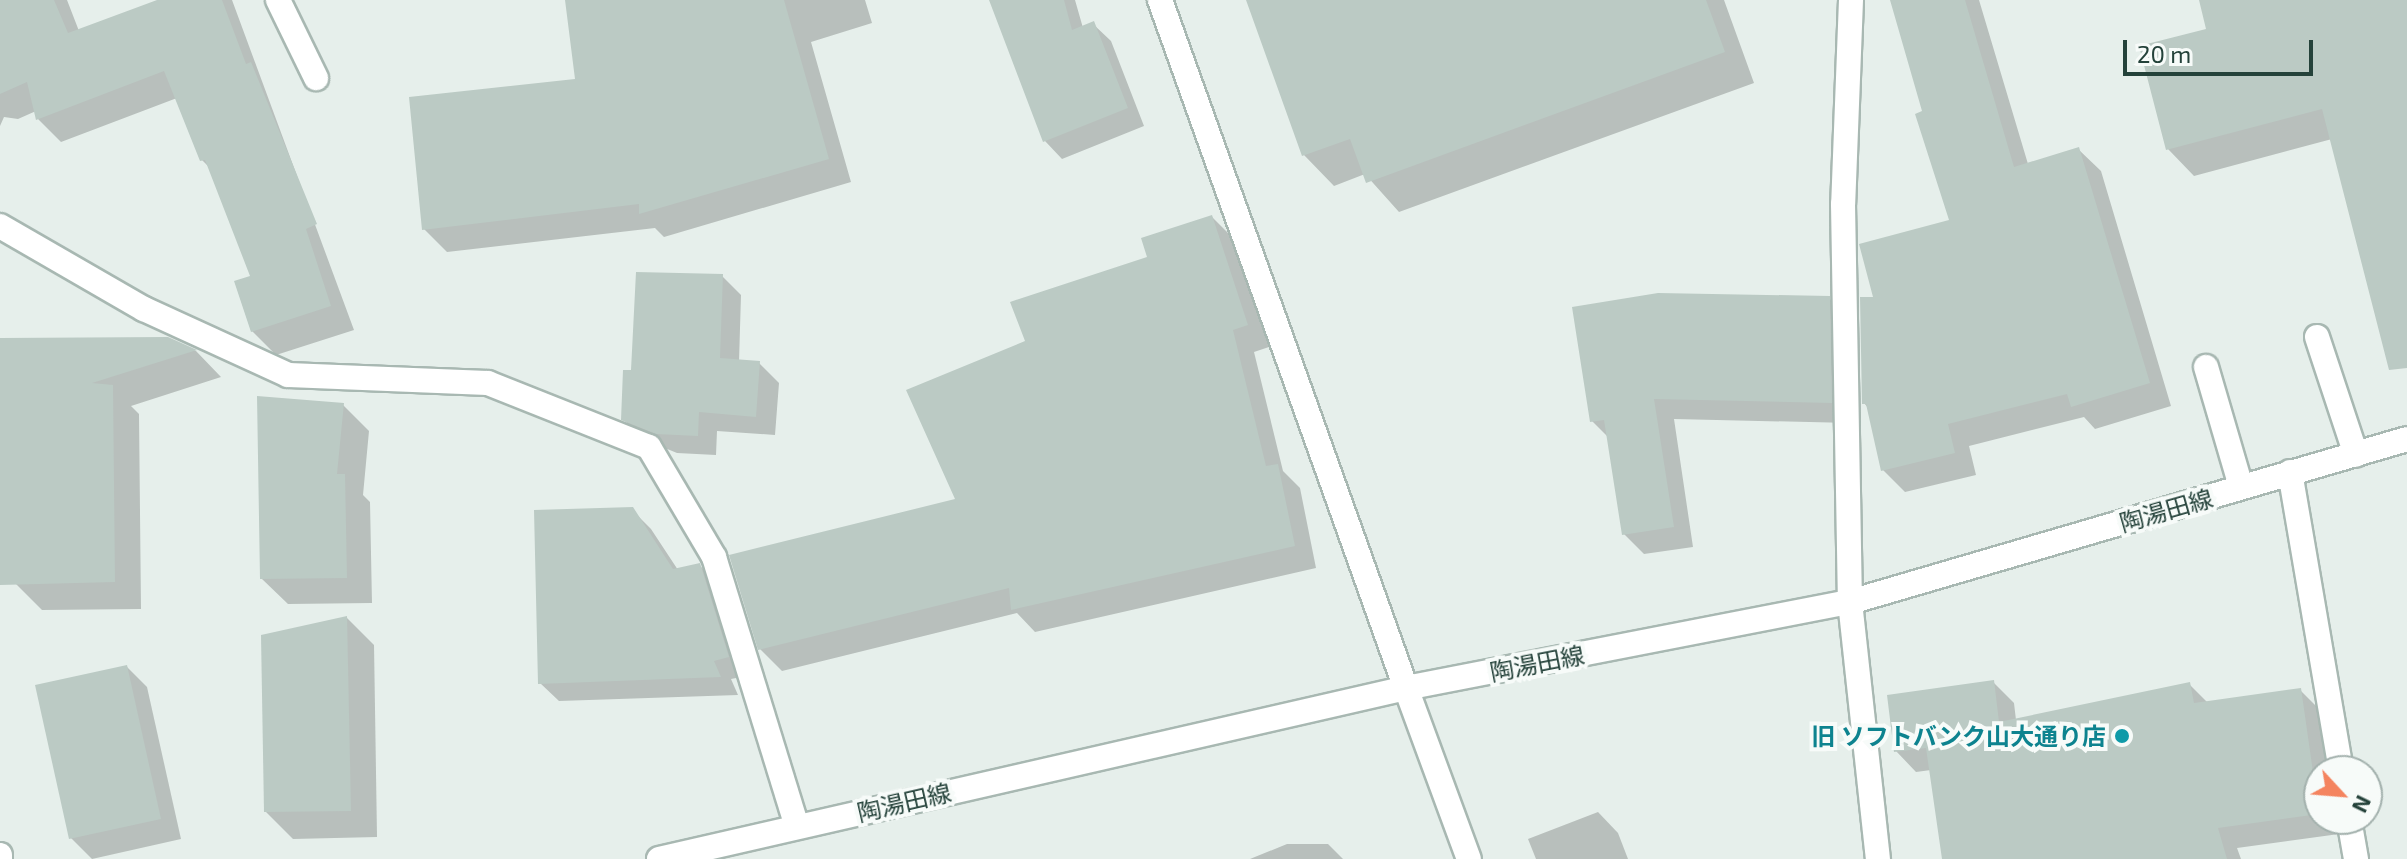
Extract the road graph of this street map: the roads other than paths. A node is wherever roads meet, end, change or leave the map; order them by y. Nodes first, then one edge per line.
1 (278, 0) edge
2 (1160, 0) edge
3 (1851, 0) edge
4 (316, 78) dead end
5 (0, 226) edge
6 (2317, 337) dead end
7 (2206, 367) dead end
8 (2407, 439) edge
9 (2356, 455) junction
10 (2290, 472) junction
11 (2241, 487) junction
12 (1850, 602) junction
13 (1406, 688) junction
14 (2338, 755) edge
15 (797, 827) junction
16 (2352, 835) edge
17 (659, 859) edge
18 (1469, 859) edge
19 (1878, 859) edge
20 (2356, 859) edge

1 - 4 street
2 - 13 street
3 - 12 street
5 - 15 street
6 - 9 street
7 - 11 street
8 - 9 street, 陶湯田線
9 - 10 street, 陶湯田線
10 - 11 street, 陶湯田線
10 - 14 street
11 - 12 street, 陶湯田線
12 - 13 street, 陶湯田線
12 - 19 street
13 - 15 street, 陶湯田線
13 - 18 street
15 - 17 street, 陶湯田線
16 - 20 street

